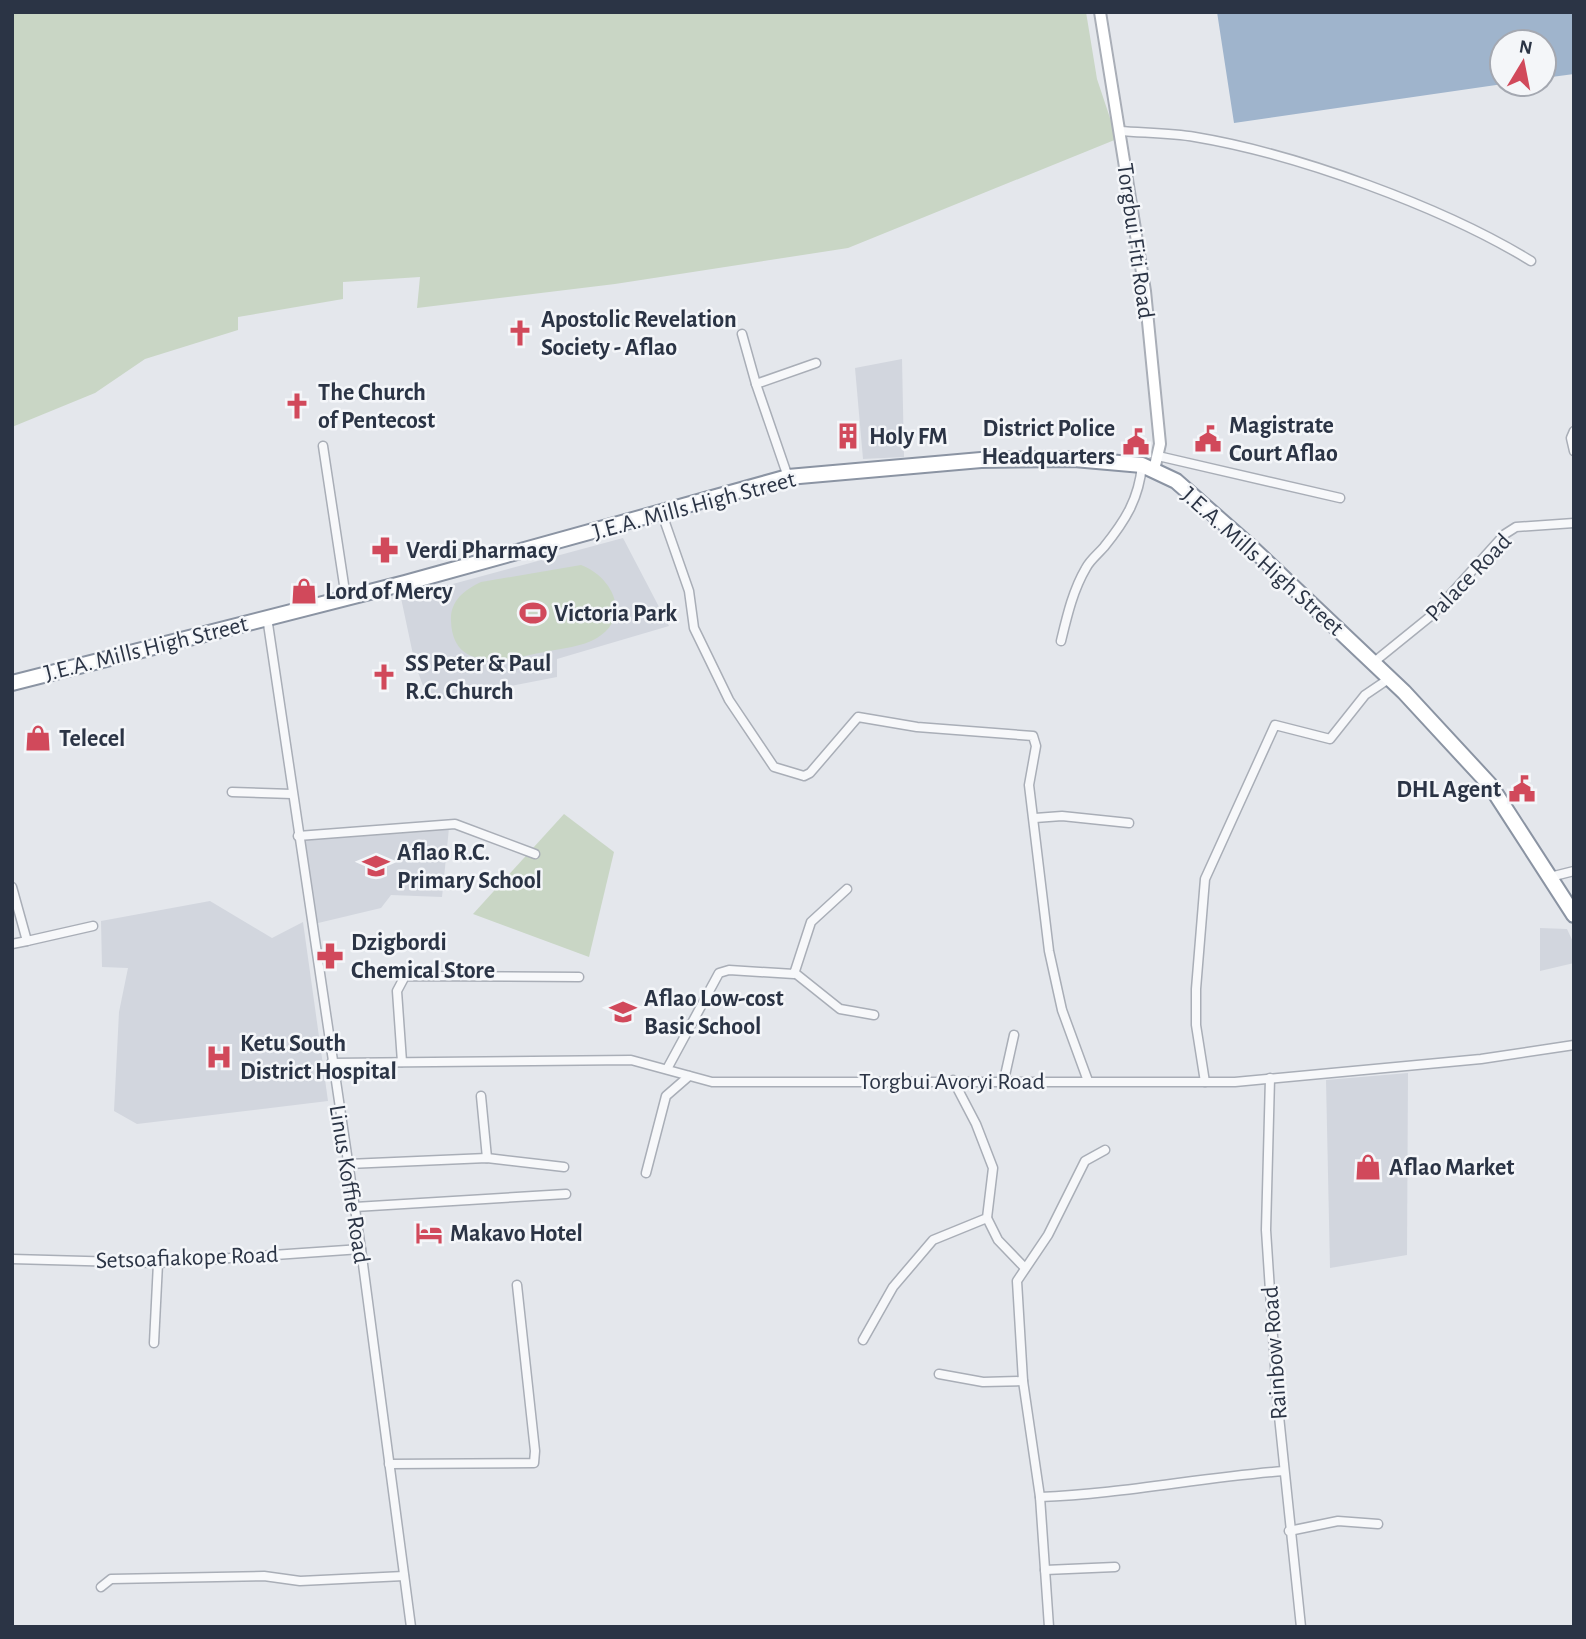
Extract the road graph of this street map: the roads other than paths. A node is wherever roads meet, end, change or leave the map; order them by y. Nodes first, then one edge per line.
1 (1100, 12) edge
2 (1120, 131) junction
3 (1531, 261) dead end
4 (742, 334) dead end
5 (816, 363) dead end
6 (756, 384) junction
7 (1574, 431) edge
8 (323, 446) dead end
9 (1574, 451) edge
10 (1151, 464) junction
11 (788, 477) junction
12 (1340, 498) dead end
13 (662, 511) junction
14 (1574, 523) edge
15 (346, 598) junction
16 (267, 618) junction
17 (1061, 641) dead end
18 (1374, 662) junction
19 (1390, 678) junction
20 (12, 683) edge
21 (232, 792) dead end
22 (292, 794) junction
23 (1035, 818) junction
24 (1129, 823) dead end
25 (298, 836) junction
26 (535, 854) dead end
27 (1574, 871) edge
28 (1550, 877) junction
29 (12, 887) edge
30 (847, 889) dead end
31 (1574, 915) edge
32 (93, 926) dead end
33 (27, 940) junction
34 (12, 944) edge
35 (795, 973) junction
36 (579, 977) dead end
37 (874, 1015) dead end
38 (1014, 1034) dead end
39 (1574, 1045) edge
40 (402, 1062) junction
41 (331, 1063) junction
42 (667, 1069) junction
43 (689, 1076) junction
44 (1270, 1078) junction
45 (953, 1080) junction
46 (1004, 1080) junction
47 (1088, 1081) junction
48 (1205, 1082) junction
49 (481, 1096) dead end
50 (1105, 1150) dead end
51 (487, 1157) junction
52 (348, 1164) junction
53 (564, 1167) dead end
54 (646, 1173) dead end
55 (566, 1194) dead end
56 (355, 1207) junction
57 (987, 1218) junction
58 (361, 1249) junction
59 (12, 1259) edge
60 (158, 1263) junction
61 (1025, 1268) junction
62 (517, 1285) dead end
63 (863, 1340) dead end
64 (154, 1343) dead end
65 (939, 1374) dead end
66 (1023, 1381) junction
67 (389, 1464) junction
68 (1284, 1471) junction
69 (1040, 1497) junction
70 (1378, 1524) dead end
71 (1289, 1531) junction
72 (1115, 1567) dead end
73 (1045, 1570) junction
74 (404, 1576) junction
75 (101, 1587) dead end
76 (411, 1627) edge
77 (1049, 1627) edge
78 (1301, 1627) edge

1 - 2 street, Torgbui Fiti Road
2 - 3 street
2 - 10 street, Torgbui Fiti Road
4 - 6 street
5 - 6 street
6 - 11 street
7 - 9 street
8 - 15 street
10 - 11 highway, J.E.A. Mills High Street
10 - 12 street
10 - 17 street
10 - 18 highway, J.E.A. Mills High Street
11 - 13 highway, J.E.A. Mills High Street
13 - 15 highway, J.E.A. Mills High Street
13 - 23 street
14 - 18 street, Palace Road
15 - 16 highway, J.E.A. Mills High Street
16 - 20 highway, J.E.A. Mills High Street
16 - 22 street, Linus Koffie Road
18 - 19 highway, J.E.A. Mills High Street
19 - 28 highway, J.E.A. Mills High Street
19 - 48 street
21 - 22 street
22 - 25 street, Linus Koffie Road
23 - 24 street
23 - 47 street
25 - 26 street
25 - 41 street, Linus Koffie Road
27 - 28 street
28 - 31 highway, J.E.A. Mills High Street
29 - 33 street
30 - 35 street
32 - 33 street
33 - 34 street
35 - 37 street
35 - 42 street
36 - 40 street
38 - 46 street
39 - 44 street, Torgbui Avoryi Road
40 - 41 street, Torgbui Avoryi Road
40 - 42 street, Torgbui Avoryi Road
41 - 52 street, Linus Koffie Road
42 - 43 street, Torgbui Avoryi Road
43 - 45 street, Torgbui Avoryi Road
43 - 54 street
44 - 48 street, Torgbui Avoryi Road
44 - 68 street, Rainbow Road
45 - 46 street, Torgbui Avoryi Road
45 - 57 street
46 - 47 street, Torgbui Avoryi Road
47 - 48 street, Torgbui Avoryi Road
49 - 51 street
50 - 61 street
51 - 52 street
51 - 53 street
52 - 56 street, Linus Koffie Road
55 - 56 street
56 - 58 street, Linus Koffie Road
57 - 61 street
57 - 63 street
58 - 60 street, Setsoafiakope Road
58 - 67 street, Linus Koffie Road
59 - 60 street, Setsoafiakope Road
60 - 64 street
61 - 66 street
62 - 67 street
65 - 66 street
66 - 69 street
67 - 74 street, Linus Koffie Road
68 - 69 street
68 - 71 street, Rainbow Road
69 - 73 street
70 - 71 street
71 - 78 street, Rainbow Road
72 - 73 street
73 - 77 street
74 - 75 street
74 - 76 street, Linus Koffie Road

